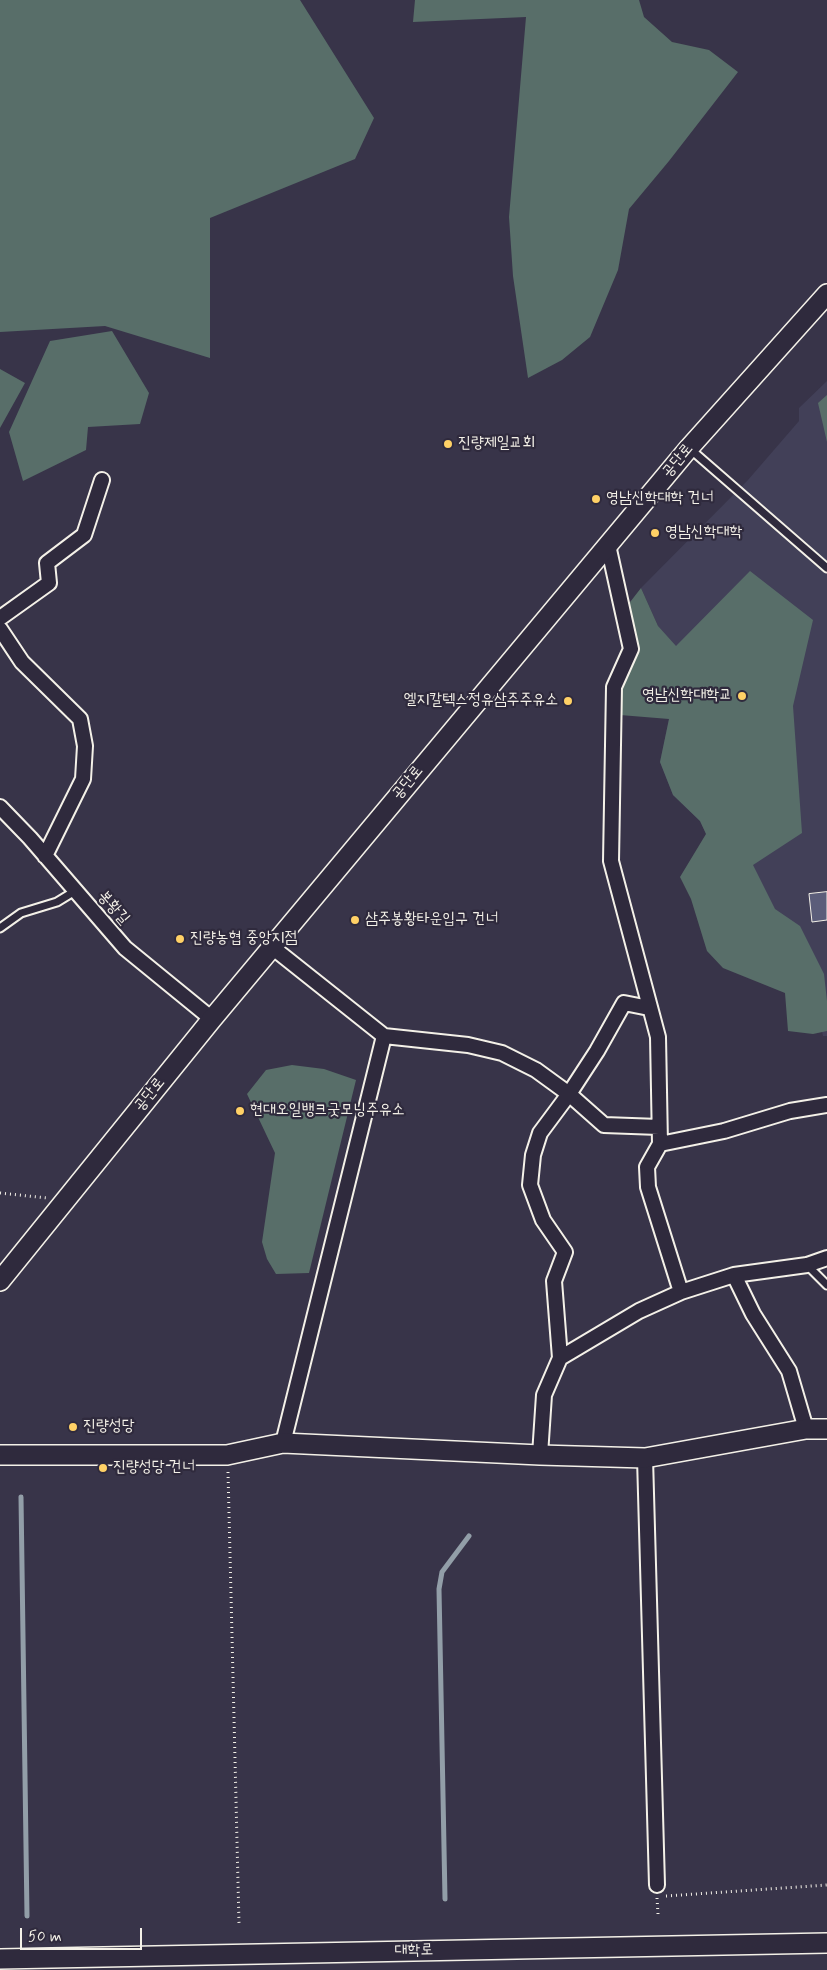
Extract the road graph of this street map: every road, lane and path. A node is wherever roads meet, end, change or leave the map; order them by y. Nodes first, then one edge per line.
1 (827, 294) edge
2 (689, 448) junction
3 (102, 480) dead end
4 (608, 545) junction
5 (827, 568) edge
6 (0, 618) edge
7 (0, 629) edge
8 (0, 807) edge
9 (45, 856) junction
10 (75, 890) junction
11 (0, 928) edge
12 (272, 946) junction
13 (649, 1008) junction
14 (212, 1019) junction
15 (384, 1036) junction
16 (569, 1094) junction
17 (827, 1105) edge
18 (659, 1127) junction
19 (660, 1144) junction
20 (0, 1193) edge
21 (66, 1200) junction
22 (827, 1258) edge
23 (807, 1265) junction
24 (734, 1275) junction
25 (0, 1281) edge
26 (827, 1285) edge
27 (681, 1292) junction
28 (560, 1358) junction
29 (806, 1429) junction
30 (827, 1429) edge
31 (283, 1443) junction
32 (0, 1455) edge
33 (540, 1455) junction
34 (645, 1458) junction
35 (228, 1476) dead end
36 (827, 1885) edge
37 (657, 1891) joint
38 (239, 1923) dead end
39 (827, 1944) edge
40 (0, 1959) edge

1 - 2 street, 공단로
2 - 4 street, 공단로
2 - 5 lane
3 - 6 street
4 - 12 street, 공단로
4 - 13 street
7 - 9 street
8 - 9 street, 봉황길
9 - 10 street, 봉황길
10 - 11 lane
10 - 14 street, 봉황길
12 - 14 street, 공단로
12 - 15 street
13 - 16 street
13 - 18 street
14 - 21 street, 공단로
15 - 16 street
15 - 31 street
16 - 18 street
16 - 28 street
17 - 19 street
18 - 19 street
19 - 27 street
20 - 21 path
21 - 25 street, 공단로
22 - 23 street
23 - 24 street
23 - 26 lane
24 - 27 street
24 - 29 street
27 - 28 street
28 - 33 street
29 - 30 street
29 - 34 street
31 - 32 street
31 - 33 street
33 - 34 street
34 - 37 street
35 - 38 path
36 - 37 path
39 - 40 street, 대학로

